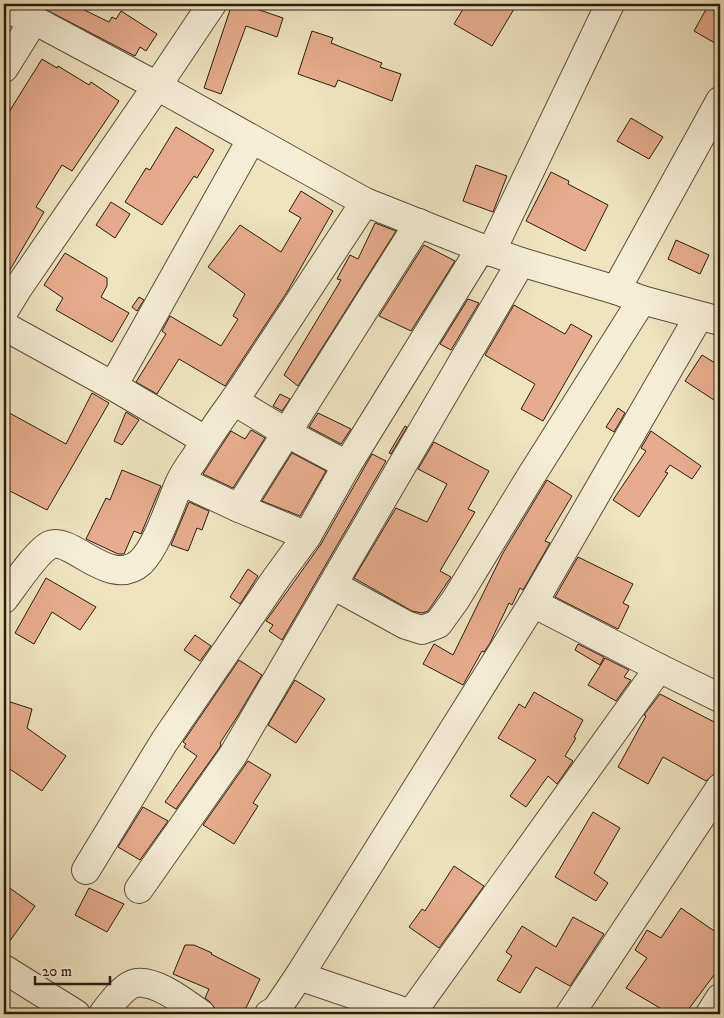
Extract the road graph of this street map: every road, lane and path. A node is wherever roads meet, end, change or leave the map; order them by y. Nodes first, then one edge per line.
1 (212, 4) edge
2 (610, 4) edge
3 (4, 8) edge
4 (34, 20) junction
5 (4, 68) edge
6 (157, 86) junction
7 (720, 101) edge
8 (251, 140) junction
9 (365, 202) junction
10 (419, 224) junction
11 (486, 250) junction
12 (521, 262) junction
13 (11, 284) edge
14 (616, 290) junction
15 (642, 300) junction
16 (4, 311) edge
17 (709, 319) edge
18 (4, 326) edge
19 (112, 386) junction
20 (234, 401) junction
21 (286, 433) junction
22 (205, 440) junction
23 (347, 465) junction
24 (180, 481) junction
25 (239, 508) junction
26 (307, 536) junction
27 (333, 585) junction
28 (4, 599) edge
29 (533, 603) junction
30 (659, 668) junction
31 (720, 698) edge
32 (720, 788) edge
33 (86, 870) dead end
34 (139, 889) dead end
35 (4, 969) edge
36 (299, 976) junction
37 (720, 998) edge
38 (76, 1014) edge
39 (103, 1014) edge
40 (201, 1014) edge
41 (268, 1014) edge
42 (412, 1014) edge
43 (570, 1014) edge
44 (710, 1014) edge

1 - 6 street
2 - 11 street
3 - 4 street
4 - 5 street
4 - 6 street
6 - 8 street
6 - 13 street
7 - 14 street
8 - 9 street
8 - 19 street
9 - 10 street
9 - 20 street
10 - 11 street
10 - 21 street
11 - 12 street
11 - 23 street
12 - 14 street
12 - 27 street
13 - 16 street
14 - 15 street
15 - 17 street
15 - 27 street
17 - 29 street
18 - 19 street
19 - 22 street
20 - 21 street
20 - 22 street
21 - 23 street
21 - 25 street
22 - 24 street
23 - 26 street
24 - 25 street
24 - 28 street
25 - 26 street
26 - 33 street
27 - 34 street
29 - 30 street
29 - 36 street
30 - 31 street
30 - 42 street
32 - 43 street
35 - 38 street
36 - 41 street
36 - 42 street
37 - 44 street
39 - 40 street

